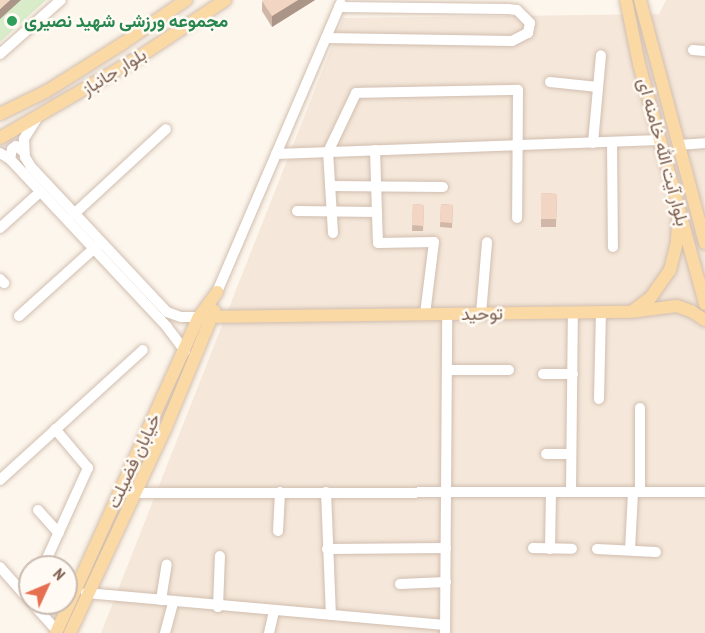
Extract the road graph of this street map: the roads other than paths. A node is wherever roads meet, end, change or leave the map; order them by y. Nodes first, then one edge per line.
1 (60, 0) edge
2 (186, 0) edge
3 (225, 0) edge
4 (626, 0) edge
5 (640, 0) edge
6 (341, 2) edge
7 (326, 38) junction
8 (693, 50) dead end
9 (705, 51) edge
10 (0, 54) edge
11 (601, 55) dead end
12 (550, 82) dead end
13 (598, 87) junction
14 (0, 114) edge
15 (37, 118) junction
16 (166, 129) dead end
17 (0, 138) edge
18 (660, 140) junction
19 (593, 142) junction
20 (612, 142) junction
21 (705, 143) edge
22 (518, 145) junction
23 (678, 145) junction
24 (375, 150) junction
25 (24, 152) junction
26 (328, 152) junction
27 (0, 153) edge
28 (276, 154) junction
29 (10, 159) junction
30 (376, 185) junction
31 (330, 186) junction
32 (443, 187) dead end
33 (40, 192) junction
34 (679, 210) junction
35 (297, 211) dead end
36 (332, 212) junction
37 (377, 212) junction
38 (74, 214) junction
39 (517, 218) dead end
40 (0, 228) edge
41 (333, 233) dead end
42 (487, 242) dead end
43 (705, 243) edge
44 (97, 246) junction
45 (613, 247) dead end
46 (217, 292) junction
47 (705, 304) edge
48 (630, 312) junction
49 (573, 313) junction
50 (601, 313) junction
51 (425, 314) junction
52 (447, 314) junction
53 (481, 314) junction
54 (19, 316) dead end
55 (177, 316) junction
56 (213, 316) junction
57 (199, 317) junction
58 (705, 320) edge
59 (167, 327) junction
60 (143, 350) dead end
61 (184, 351) junction
62 (447, 370) junction
63 (509, 370) dead end
64 (543, 374) dead end
65 (573, 374) junction
66 (599, 399) dead end
67 (640, 408) dead end
68 (55, 429) junction
69 (546, 454) dead end
70 (572, 454) junction
71 (0, 480) edge
72 (280, 492) junction
73 (326, 492) junction
74 (446, 492) junction
75 (550, 492) junction
76 (571, 492) junction
77 (636, 492) junction
78 (705, 492) edge
79 (135, 493) junction
80 (38, 510) dead end
81 (278, 531) dead end
82 (59, 532) junction
83 (446, 548) junction
84 (533, 548) dead end
85 (327, 549) junction
86 (550, 549) junction
87 (572, 549) dead end
88 (597, 549) dead end
89 (630, 550) junction
90 (656, 552) dead end
91 (48, 555) edge
92 (220, 556) dead end
93 (167, 564) dead end
94 (0, 567) edge
95 (446, 582) junction
96 (78, 583) edge
97 (400, 584) dead end
98 (18, 586) edge
99 (86, 593) junction
100 (161, 600) junction
101 (173, 603) junction
102 (218, 607) junction
103 (274, 612) junction
104 (46, 615) edge
105 (66, 615) edge
106 (331, 615) junction
107 (445, 629) edge
108 (61, 632) edge
109 (165, 633) edge
110 (269, 633) edge

1 - 10 street
2 - 14 main road, بلوار جانباز
3 - 15 main road, بلوار جانباز
4 - 18 main road, بلوار آیت الله خامنه ای
5 - 23 main road, بلوار آیت الله خامنه ای
6 - 7 street, خیابان فضیلت
6 - 7 street
7 - 28 street, خیابان فضیلت
8 - 9 street
11 - 13 street
12 - 13 street
13 - 19 street
15 - 17 main road, بلوار جانباز
15 - 25 street
16 - 38 street
18 - 20 street
18 - 34 main road, بلوار آیت الله خامنه ای
19 - 20 street
19 - 22 street
20 - 45 street
21 - 23 street
22 - 24 street
22 - 26 street
22 - 39 street
23 - 43 main road, بلوار آیت الله خامنه ای
24 - 26 street
24 - 30 street
25 - 29 street
25 - 38 street
26 - 28 street
26 - 31 street
27 - 29 street
28 - 46 street, خیابان فضیلت
29 - 33 street
30 - 31 street
30 - 32 street
30 - 37 street
31 - 36 street
33 - 40 street
33 - 44 street
34 - 47 main road, بلوار آیت الله خامنه ای
34 - 48 main road
35 - 36 street
36 - 37 street
36 - 41 street
37 - 51 street
38 - 44 street
42 - 53 street
44 - 54 street
44 - 55 street
44 - 59 street
46 - 56 main road, خیابان فضیلت
46 - 57 main road, خیابان فضیلت
48 - 50 main road, توحید
48 - 58 main road, توحید
49 - 50 main road, توحید
49 - 53 main road, توحید
49 - 65 street
50 - 66 street
51 - 52 main road, توحید
51 - 56 main road, توحید
52 - 53 main road, توحید
52 - 62 street
55 - 57 street
55 - 59 street
56 - 57 main road, توحید
56 - 79 main road, خیابان فضیلت
57 - 61 main road, خیابان فضیلت
59 - 61 street
60 - 68 street
61 - 96 main road, خیابان فضیلت
62 - 63 street
62 - 74 street
64 - 65 street
65 - 70 street
67 - 77 street
68 - 71 street
68 - 82 street
69 - 70 street
70 - 76 street
72 - 73 street
72 - 79 street
72 - 81 street
73 - 74 street
73 - 85 street
74 - 75 street
74 - 83 street
75 - 76 street
75 - 86 street
76 - 77 street
77 - 78 street
77 - 89 street
79 - 99 main road, خیابان فضیلت
80 - 82 street
82 - 91 street
83 - 85 street
83 - 95 street
84 - 86 street
85 - 106 street
86 - 87 street
88 - 89 street
89 - 90 street
92 - 102 street
93 - 100 street
94 - 98 street
95 - 97 street
95 - 107 street
99 - 100 street
99 - 108 main road, خیابان فضیلت
100 - 101 street
101 - 102 street
101 - 109 street
102 - 103 street
103 - 106 street
103 - 110 street
104 - 108 street
105 - 108 main road, خیابان فضیلت
106 - 107 street

